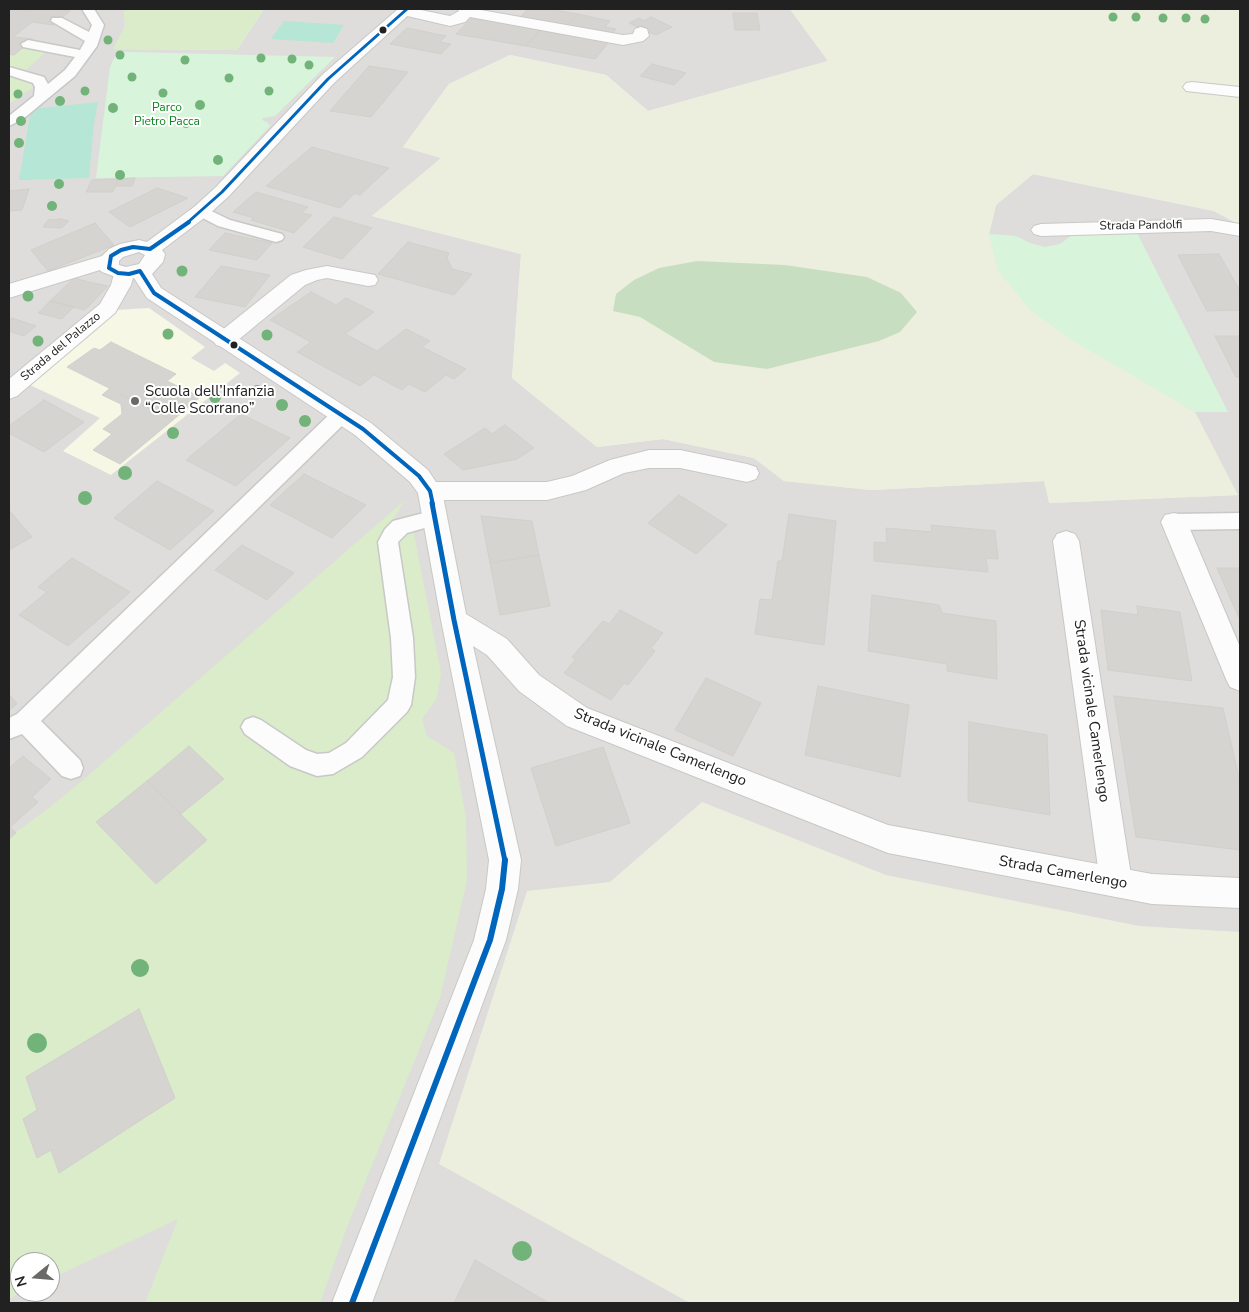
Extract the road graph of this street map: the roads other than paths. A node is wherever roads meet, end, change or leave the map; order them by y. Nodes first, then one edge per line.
1 (88, 9) edge
2 (406, 10) edge
3 (466, 10) edge
4 (57, 21) dead end
5 (641, 32) dead end
6 (92, 39) junction
7 (28, 44) dead end
8 (83, 55) junction
9 (9, 70) edge
10 (1192, 87) dead end
11 (1240, 92) edge
12 (41, 97) junction
13 (9, 122) edge
14 (201, 211) junction
15 (1041, 230) dead end
16 (1240, 230) edge
17 (276, 236) dead end
18 (150, 249) junction
19 (122, 269) junction
20 (368, 280) dead end
21 (9, 291) edge
22 (224, 340) junction
23 (9, 391) edge
24 (342, 415) junction
25 (747, 473) dead end
26 (430, 491) junction
27 (435, 518) junction
28 (1240, 521) edge
29 (1174, 522) joint
30 (1066, 541) dead end
31 (454, 620) junction
32 (1240, 679) edge
33 (17, 725) edge
34 (253, 727) dead end
35 (71, 768) dead end
36 (888, 839) joint
37 (1116, 882) junction
38 (1240, 893) edge
39 (352, 1303) edge

1 - 6 lane
2 - 3 street
2 - 14 street
3 - 5 street
4 - 6 lane
6 - 8 lane
7 - 8 lane
8 - 12 lane
9 - 12 lane
10 - 11 street
12 - 13 lane
14 - 17 lane
14 - 18 street
15 - 16 street, Strada Pandolfi
18 - 19 street, Strada del Palazzo
18 - 19 street
19 - 21 street
19 - 22 street
19 - 23 street, Strada del Palazzo
20 - 22 street
22 - 24 street
24 - 26 street
24 - 33 lane
25 - 26 street
26 - 27 street
27 - 31 street
27 - 34 lane
28 - 29 lane
29 - 32 street
30 - 37 street, Strada vicinale Camerlengo
31 - 36 street, Strada vicinale Camerlengo
31 - 39 street
33 - 35 lane
36 - 37 street, Strada Camerlengo
37 - 38 street, Strada Camerlengo

